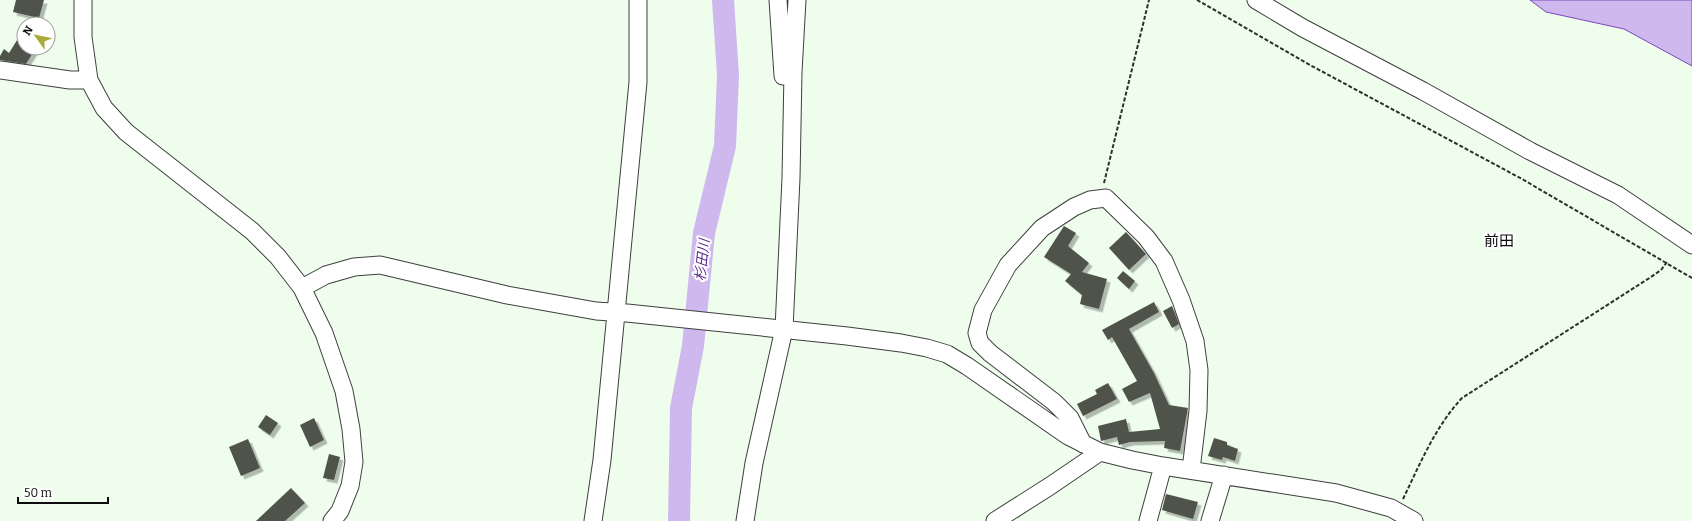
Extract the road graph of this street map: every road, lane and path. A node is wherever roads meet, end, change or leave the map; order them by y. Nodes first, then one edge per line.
1 (83, 0) edge
2 (638, 0) edge
3 (778, 0) edge
4 (798, 0) edge
5 (1148, 0) edge
6 (1197, 0) edge
7 (1256, 0) edge
8 (0, 70) edge
9 (89, 80) junction
10 (792, 121) junction
11 (1106, 198) junction
12 (1692, 245) edge
13 (1667, 262) junction
14 (1692, 278) edge
15 (302, 288) junction
16 (622, 312) junction
17 (784, 329) junction
18 (1083, 444) junction
19 (1100, 452) junction
20 (1163, 466) junction
21 (1191, 470) junction
22 (1224, 475) junction
23 (1397, 511) junction
24 (332, 521) edge
25 (592, 521) edge
26 (745, 521) edge
27 (995, 521) edge
28 (1148, 521) edge
29 (1210, 521) edge
30 (1414, 521) edge

1 - 9 street
2 - 16 street
3 - 10 street
4 - 10 street
5 - 11 path
6 - 13 path
7 - 12 street
8 - 9 street
9 - 15 street
10 - 17 street
11 - 18 street
11 - 21 street
13 - 14 path
13 - 23 path
15 - 16 street
15 - 24 street
16 - 17 street
16 - 25 street
17 - 18 street
17 - 26 street
18 - 19 street
19 - 20 street
19 - 27 street
20 - 21 street
20 - 28 street
21 - 22 street
22 - 23 street
22 - 29 street
23 - 30 street

